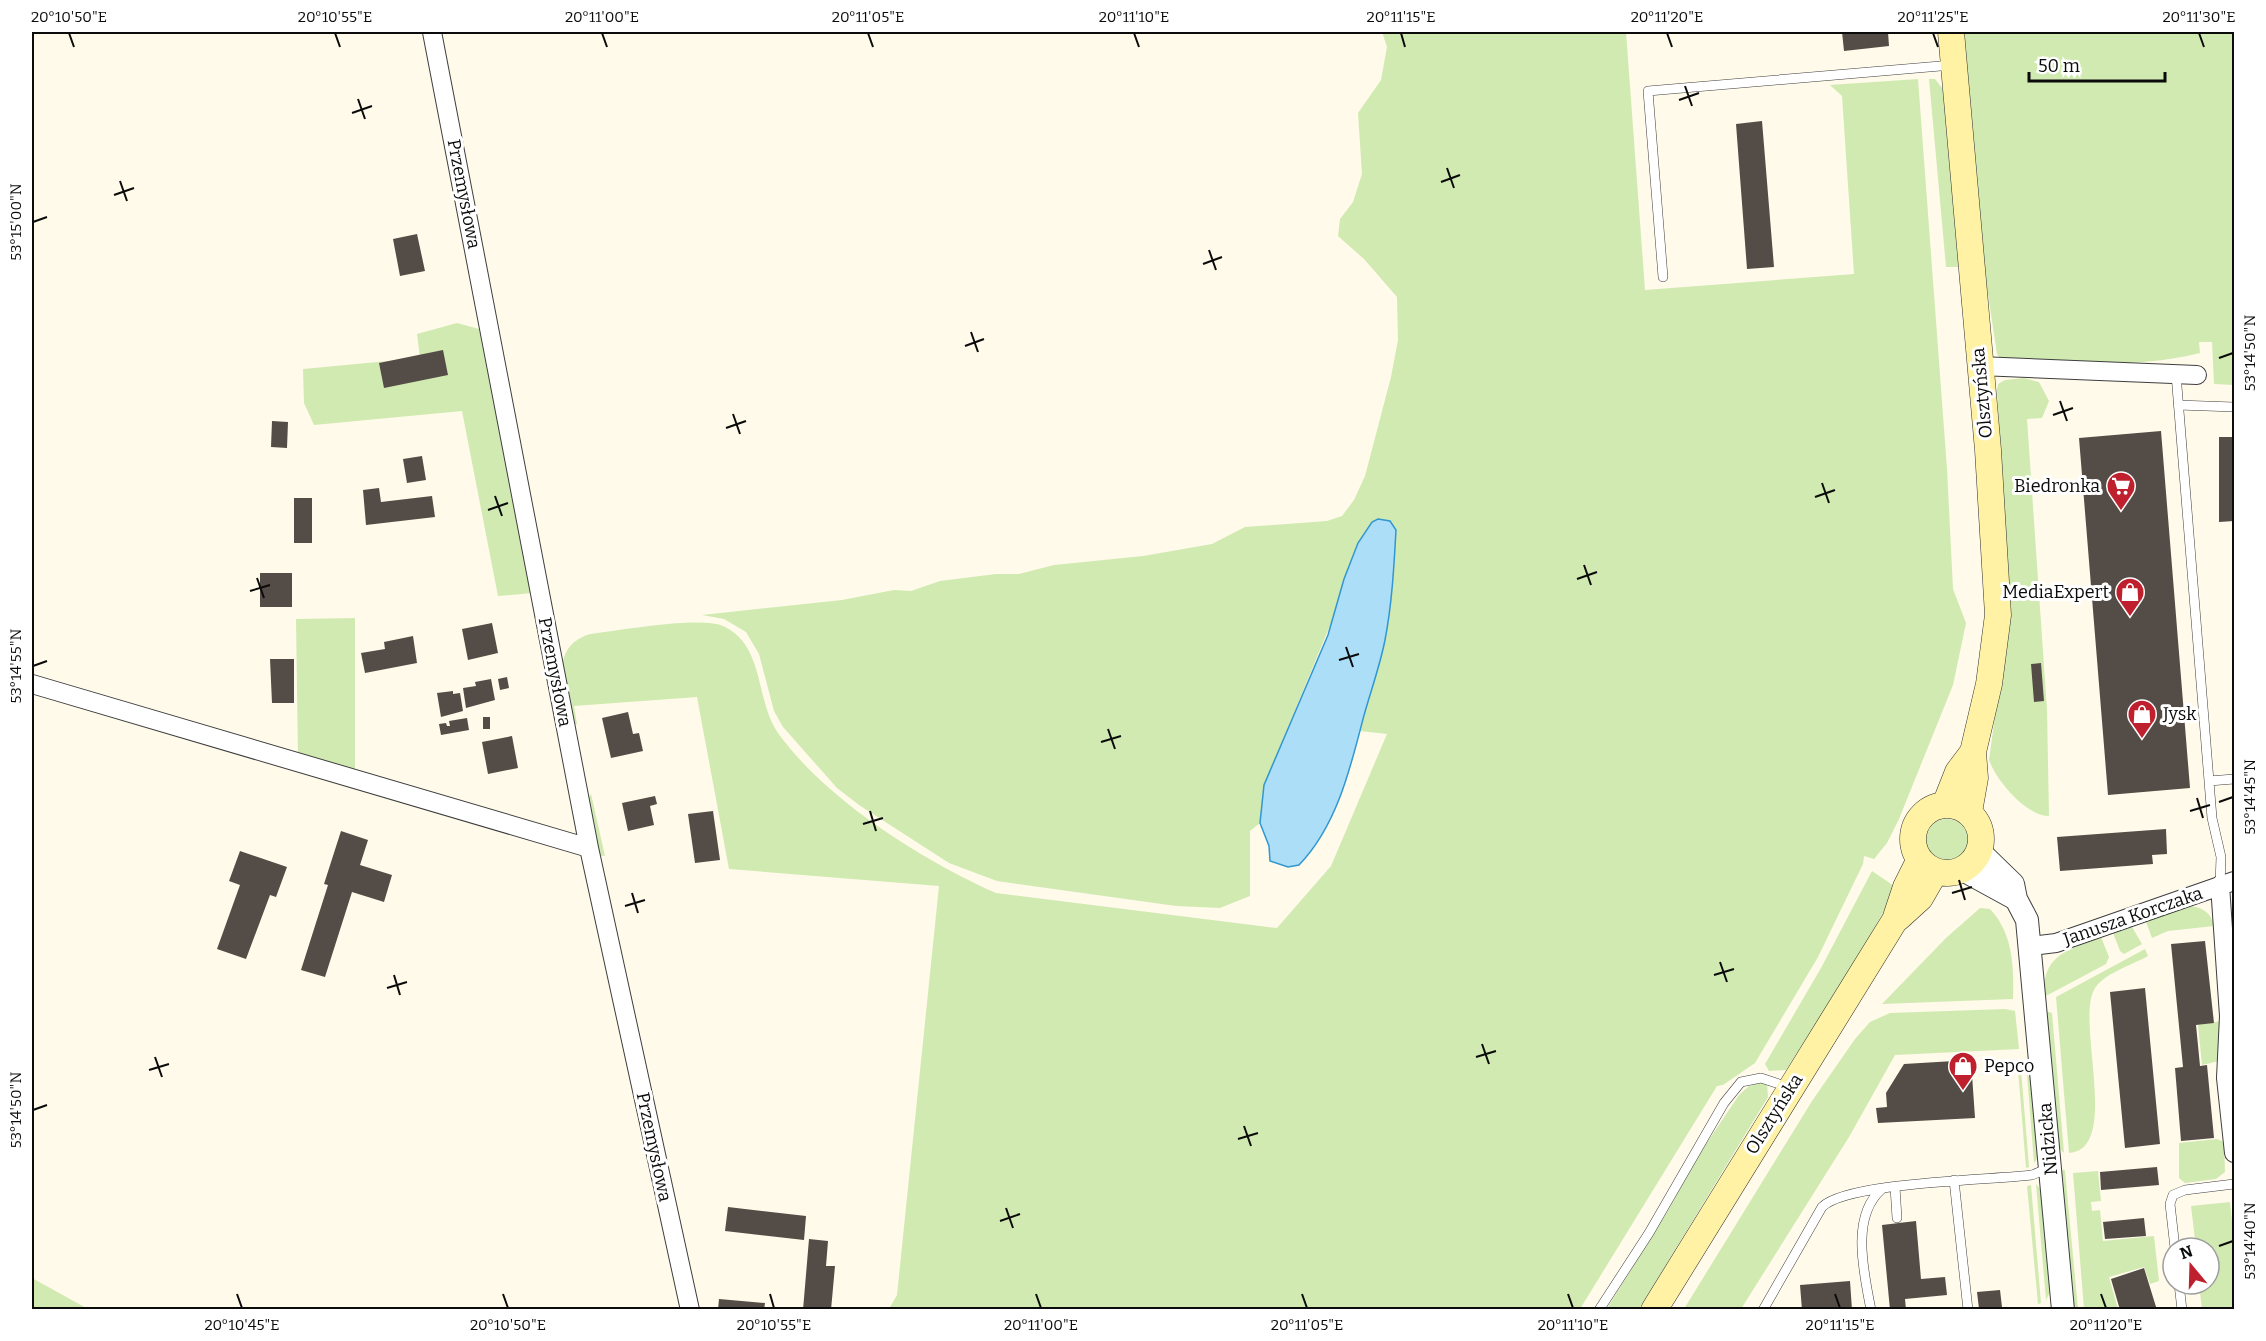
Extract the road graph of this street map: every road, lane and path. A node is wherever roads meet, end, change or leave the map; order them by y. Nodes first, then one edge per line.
1 (432, 32) edge
2 (1951, 32) edge
3 (1954, 65) junction
4 (1663, 277) dead end
5 (1979, 366) junction
6 (2176, 374) junction
7 (2197, 375) dead end
8 (2178, 405) junction
9 (2235, 407) edge
10 (32, 684) edge
11 (1973, 752) junction
12 (2235, 779) edge
13 (2209, 781) junction
14 (1945, 805) junction
15 (1969, 812) junction
16 (589, 848) junction
17 (1979, 851) junction
18 (1927, 866) junction
19 (1963, 870) junction
20 (2227, 883) edge
21 (2016, 899) junction
22 (2031, 946) junction
23 (2232, 1016) edge
24 (1790, 1088) junction
25 (2235, 1153) edge
26 (2051, 1168) junction
27 (1954, 1180) junction
28 (2235, 1185) edge
29 (1895, 1187) junction
30 (1882, 1189) junction
31 (1898, 1218) dead end
32 (2174, 1236) edge
33 (690, 1310) edge
34 (1599, 1310) edge
35 (1654, 1310) edge
36 (1763, 1310) edge
37 (1871, 1310) edge
38 (1968, 1310) edge
39 (2063, 1310) edge

1 - 16 street, Przemysłowa
2 - 3 main road, Olsztyńska
3 - 4 lane
3 - 5 main road, Olsztyńska
5 - 6 street
5 - 11 main road, Olsztyńska
6 - 7 street
6 - 8 lane
8 - 9 lane
8 - 13 lane
10 - 16 street
11 - 14 main road, Olsztyńska
11 - 15 main road, Olsztyńska
12 - 13 lane
13 - 20 lane
14 - 15 main road
14 - 18 main road
15 - 17 main road
16 - 33 street, Przemysłowa
17 - 19 main road
17 - 21 street, Nidzicka
18 - 19 main road
18 - 24 main road, Olsztyńska
19 - 21 street
20 - 22 street, Janusza Korczaka
20 - 23 street
21 - 22 street, Nidzicka
22 - 26 street, Nidzicka
23 - 25 street
24 - 34 lane
24 - 35 main road, Olsztyńska
26 - 27 lane
26 - 39 street, Nidzicka
27 - 29 lane
27 - 38 lane
28 - 32 lane
29 - 30 lane
29 - 31 lane
30 - 36 lane
30 - 37 lane

